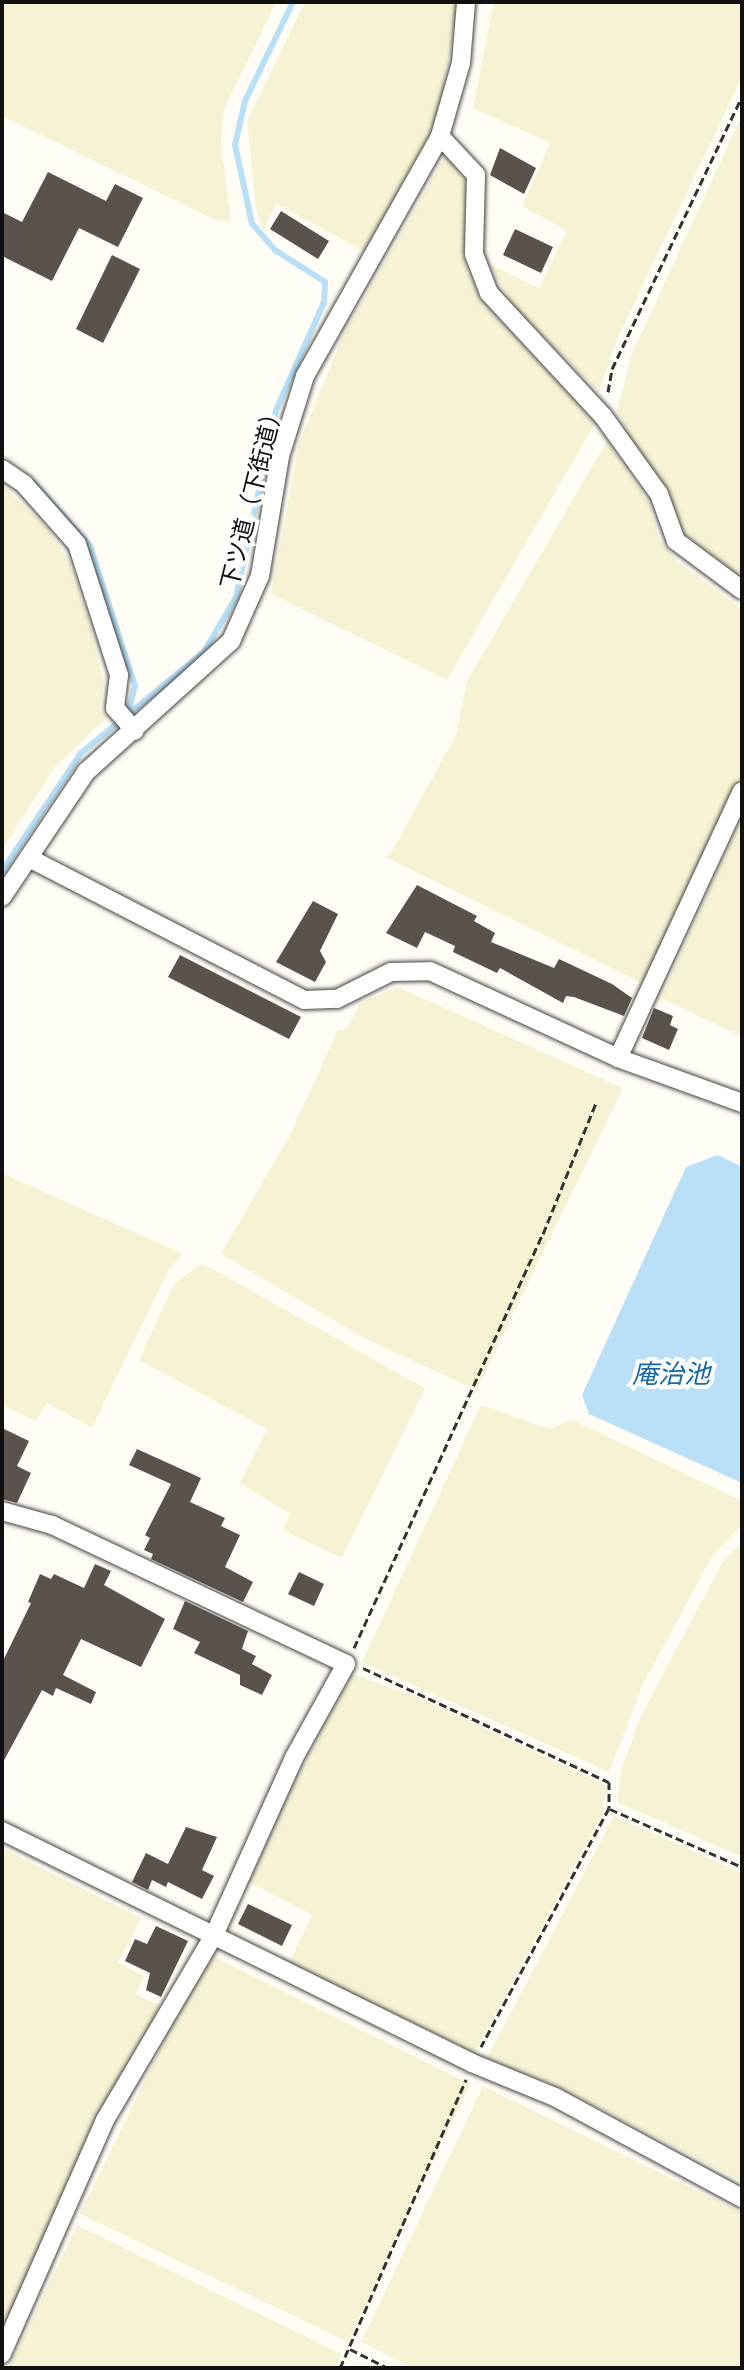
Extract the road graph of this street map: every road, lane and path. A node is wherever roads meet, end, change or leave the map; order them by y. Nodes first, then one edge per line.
1 (466, 2) edge
2 (742, 97) edge
3 (440, 136) junction
4 (603, 416) junction
5 (2, 469) edge
6 (742, 590) edge
7 (135, 731) junction
8 (742, 791) edge
9 (31, 859) junction
10 (2, 897) edge
11 (618, 1058) junction
12 (596, 1103) dead end
13 (742, 1103) edge
14 (2, 1511) edge
15 (346, 1664) junction
16 (609, 1808) junction
17 (2, 1831) edge
18 (742, 1867) edge
19 (214, 1935) junction
20 (472, 2063) junction
21 (742, 2198) edge
22 (350, 2349) junction
23 (2, 2354) edge
24 (340, 2368) edge
25 (388, 2368) edge

1 - 3 street, 下ツ道（下街道）
2 - 4 path
3 - 4 street
3 - 7 street, 下ツ道（下街道）
4 - 6 street
5 - 7 street
7 - 9 street, 下ツ道（下街道）
8 - 11 street
9 - 10 street, 下ツ道（下街道）
9 - 11 street
11 - 13 street
12 - 15 path
14 - 15 street
15 - 16 path
15 - 19 street
16 - 18 path
16 - 20 path
17 - 19 street
19 - 20 street
19 - 23 street
20 - 21 street
20 - 22 path
22 - 24 path
22 - 25 path

